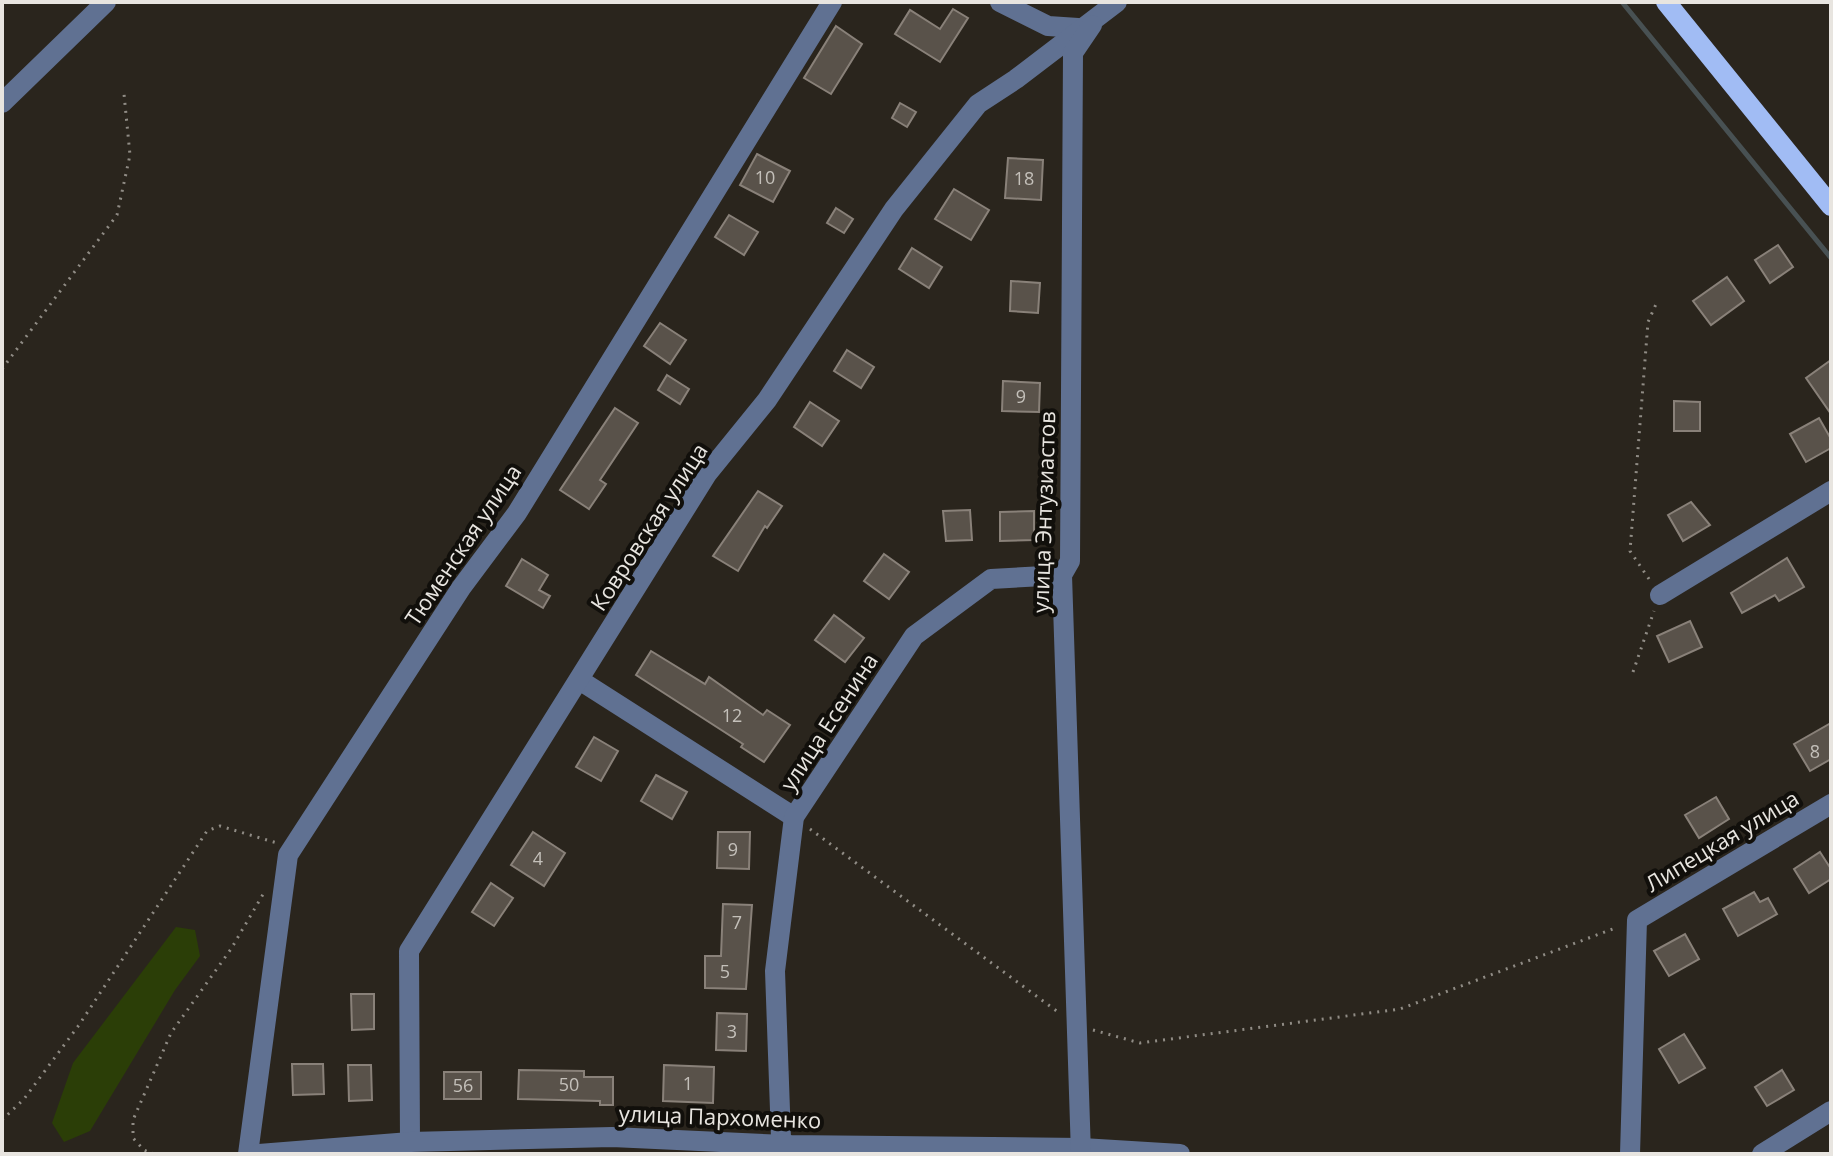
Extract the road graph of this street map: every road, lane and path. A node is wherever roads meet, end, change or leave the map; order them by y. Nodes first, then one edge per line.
1 (106, 2) edge
2 (832, 2) edge
3 (1000, 2) edge
4 (1117, 2) edge
5 (1666, 2) edge
6 (1086, 25) junction
7 (124, 94) dead end
8 (2, 103) edge
9 (1831, 206) edge
10 (1657, 302) dead end
11 (2, 369) edge
12 (1831, 491) edge
13 (1062, 575) junction
14 (1660, 595) junction
15 (1633, 672) dead end
16 (581, 681) junction
17 (1831, 804) edge
18 (794, 817) junction
19 (288, 855) junction
20 (267, 888) dead end
21 (1637, 920) junction
22 (1078, 1026) junction
23 (1831, 1111) edge
24 (2, 1120) edge
25 (410, 1142) junction
26 (786, 1145) junction
27 (1082, 1151) edge
28 (154, 1154) edge
29 (248, 1154) edge
30 (259, 1154) edge
31 (1180, 1154) edge
32 (1630, 1154) edge
33 (1762, 1154) edge

1 - 8 street
2 - 19 street, Тюменская улица
3 - 6 street
4 - 6 street, Ковровская улица
5 - 9 main road
6 - 13 street, улица Энтузиастов
6 - 16 street, Ковровская улица
7 - 11 path
10 - 14 path
12 - 14 street
13 - 18 street, улица Есенина
13 - 22 street, улица Энтузиастов
14 - 15 path
16 - 18 street
16 - 25 street, Ковровская улица
17 - 21 street, Липецкая улица
18 - 22 path
18 - 26 street, улица Есенина
19 - 24 path
19 - 29 street, Тюменская улица
20 - 28 path
21 - 22 path
21 - 32 street
22 - 27 street, улица Энтузиастов
23 - 33 street
25 - 26 street, улица Пархоменко
25 - 30 street, улица Пархоменко
26 - 27 street, улица Пархоменко
27 - 31 street, улица Пархоменко

